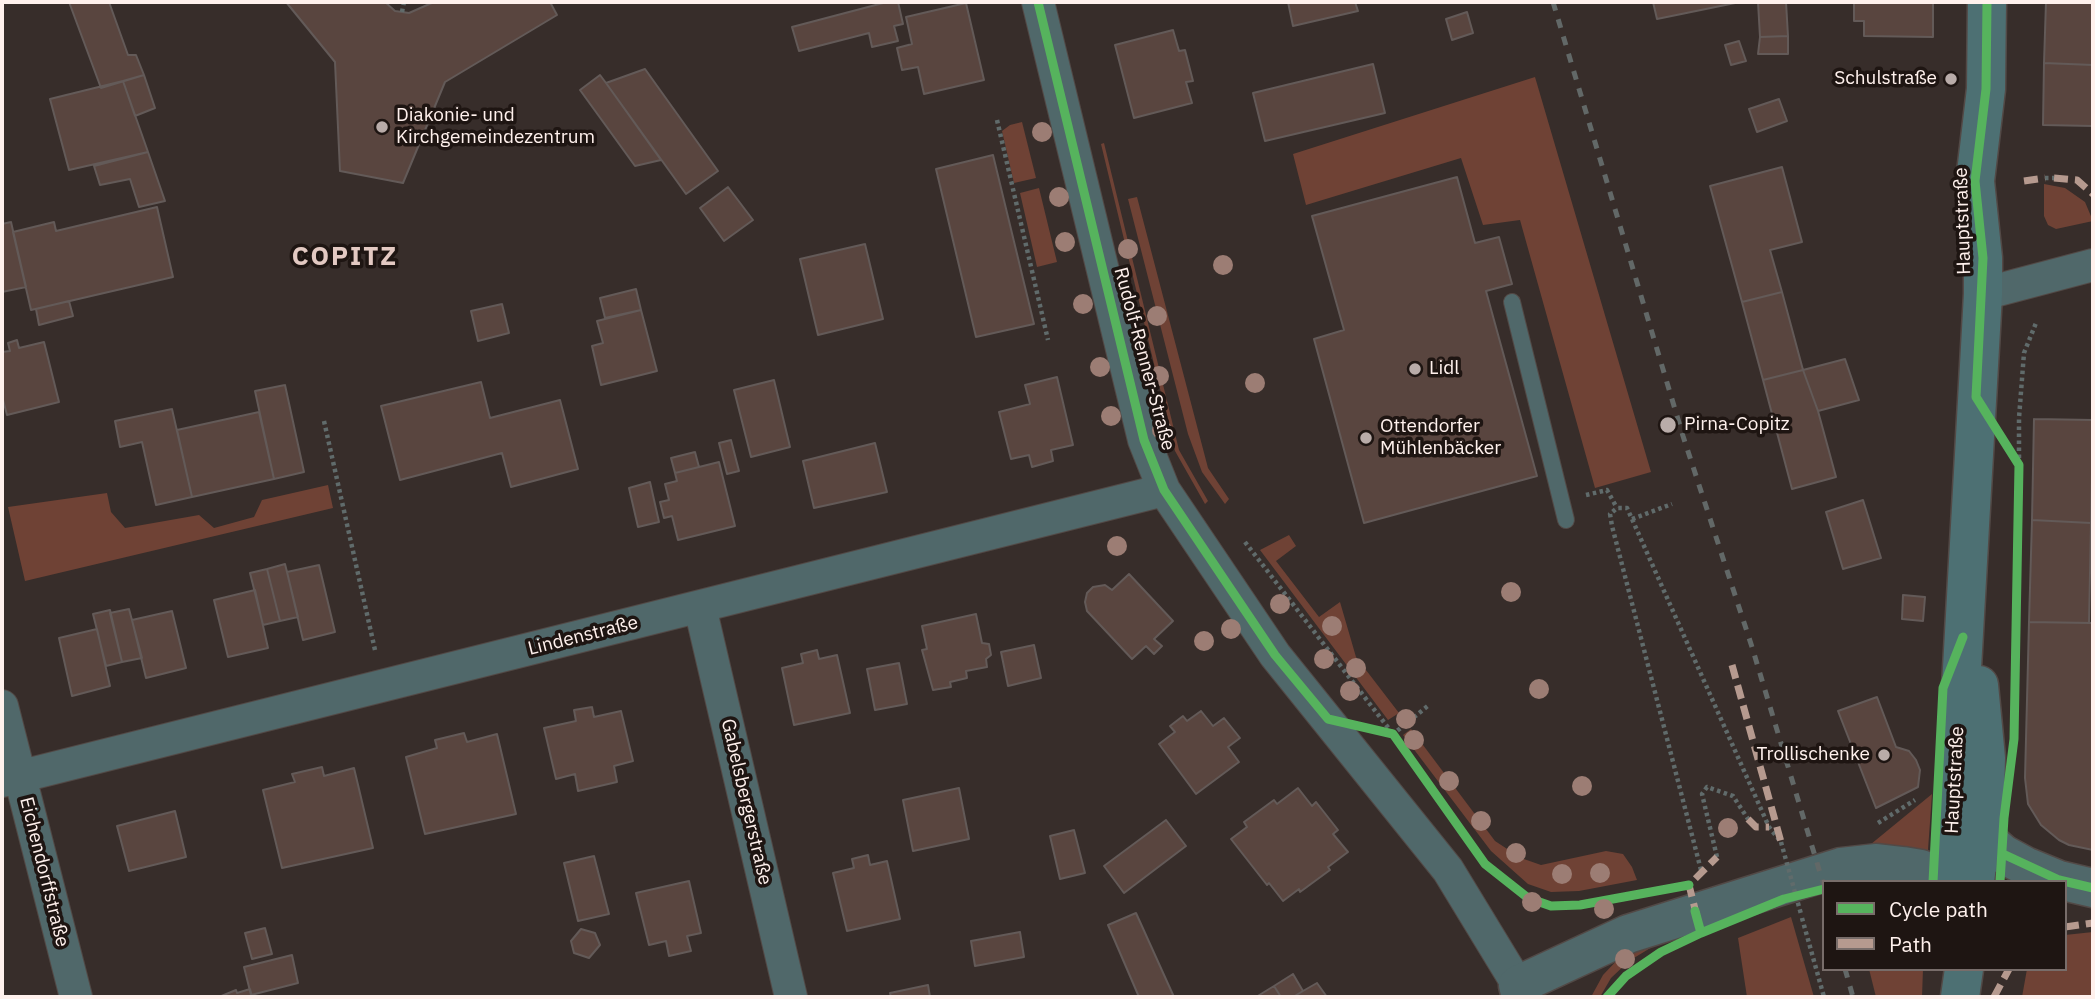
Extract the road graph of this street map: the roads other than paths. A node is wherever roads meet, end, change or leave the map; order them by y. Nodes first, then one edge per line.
1 (1038, 2) edge
2 (1987, 2) edge
3 (2093, 265) edge
4 (1983, 294) junction
5 (1512, 302) dead end
6 (1164, 490) junction
7 (1566, 520) dead end
8 (1967, 552) junction
9 (700, 607) junction
10 (2, 706) edge
11 (10, 779) edge
12 (1980, 834) junction
13 (1939, 880) edge
14 (1950, 880) edge
15 (1975, 880) edge
16 (2059, 880) edge
17 (2067, 882) edge
18 (2093, 890) edge
19 (2067, 896) edge
20 (1951, 971) edge
21 (1964, 971) edge
22 (1520, 991) edge
23 (76, 997) edge
24 (791, 997) edge
25 (1952, 997) edge
26 (1960, 997) edge

1 - 6 street, Rudolf-Renner-Straße
2 - 4 main road, Hauptstraße
3 - 4 street
4 - 8 main road, Hauptstraße
5 - 7 lane
6 - 9 street, Lindenstraße
6 - 22 street, Rudolf-Renner-Straße
8 - 12 main road, Hauptstraße
8 - 14 main road, Hauptstraße
9 - 11 street, Lindenstraße
9 - 24 street, Gabelsbergerstraße
10 - 11 street, Eichendorffstraße
11 - 23 street, Eichendorffstraße
12 - 15 main road, Hauptstraße
12 - 16 street
13 - 22 street, Rudolf-Renner-Straße
17 - 18 street
18 - 19 street
20 - 25 main road
21 - 26 main road

